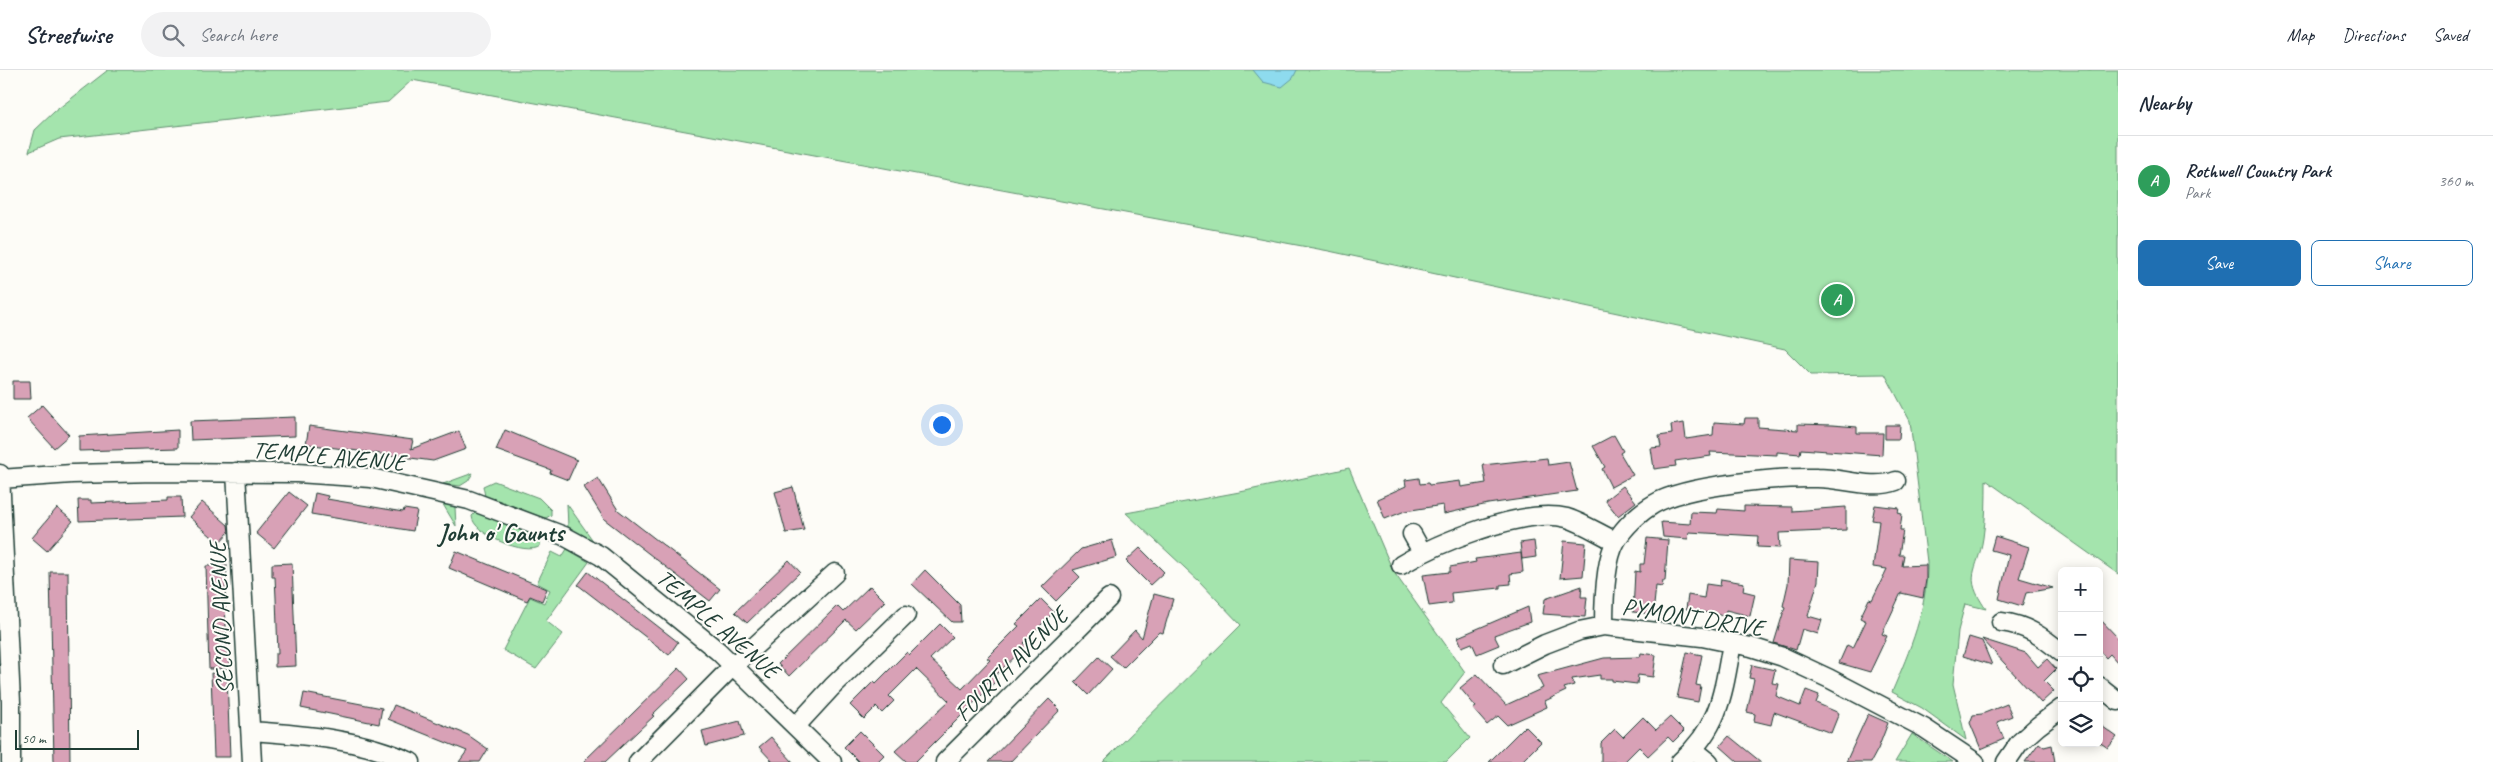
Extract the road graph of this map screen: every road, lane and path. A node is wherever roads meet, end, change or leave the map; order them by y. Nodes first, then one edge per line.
1 (236, 472) junction
2 (0, 474) edge
3 (0, 479) edge
4 (1896, 481) dead end
5 (1412, 534) dead end
6 (1615, 541) junction
7 (1422, 552) junction
8 (1401, 565) dead end
9 (835, 573) dead end
10 (1109, 598) dead end
11 (906, 615) dead end
12 (2001, 622) dead end
13 (1604, 626) junction
14 (1732, 643) junction
15 (2058, 650) edge
16 (1503, 665) dead end
17 (733, 666) junction
18 (2103, 689) edge
19 (2118, 701) edge
20 (2058, 711) edge
21 (796, 726) junction
22 (251, 731) junction
23 (5, 734) edge
24 (1694, 750) junction
25 (11, 762) edge
26 (252, 762) edge
27 (411, 762) edge
28 (638, 762) edge
29 (832, 762) edge
30 (945, 762) edge
31 (1680, 762) edge
32 (1709, 762) edge
33 (1975, 762) edge
34 (2006, 762) edge

1 - 3 street, TEMPLE AVENUE
1 - 17 street, TEMPLE AVENUE
1 - 22 street, SECOND AVENUE
2 - 3 street
3 - 23 street
4 - 6 street
5 - 7 street
6 - 7 street
6 - 13 street
7 - 8 street
9 - 17 street
10 - 30 street, FOURTH AVENUE
11 - 21 street
12 - 15 street
13 - 14 street, PYMONT DRIVE
13 - 16 street, PYMONT DRIVE
14 - 24 street
14 - 33 street, PYMONT DRIVE
17 - 21 street, TEMPLE AVENUE
17 - 28 street
18 - 19 street
20 - 34 street
21 - 29 street, TEMPLE AVENUE
22 - 26 street, SECOND AVENUE
22 - 27 street
23 - 25 street
24 - 31 street
24 - 32 street

